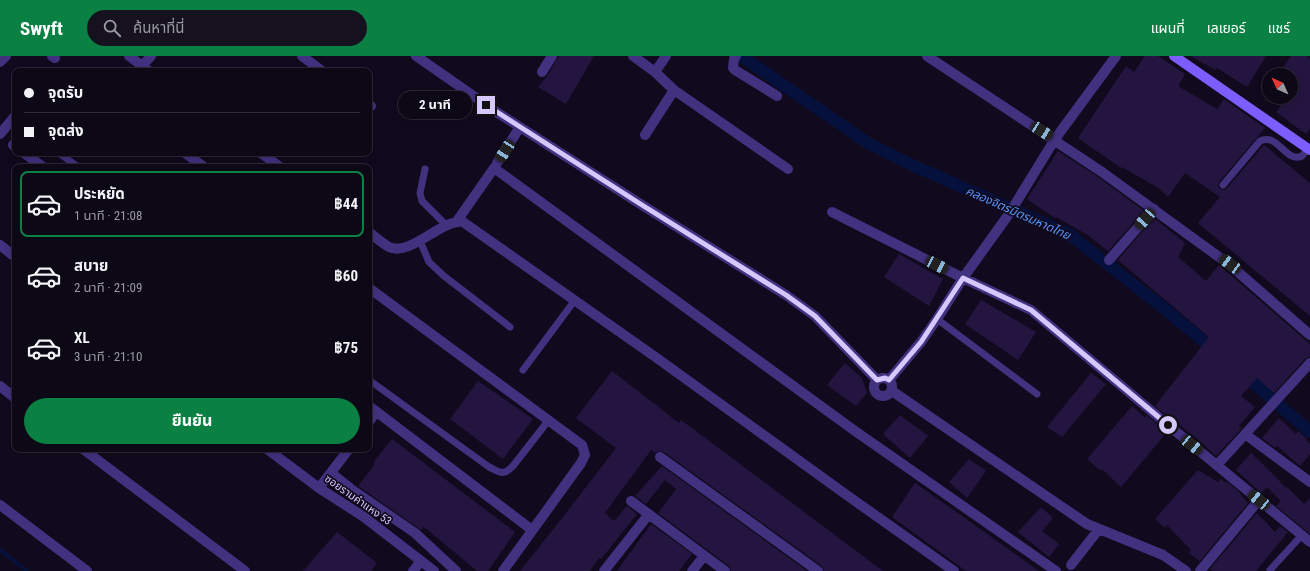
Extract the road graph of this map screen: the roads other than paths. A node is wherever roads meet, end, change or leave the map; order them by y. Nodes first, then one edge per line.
1 (6, 56) edge
2 (129, 56) edge
3 (151, 56) edge
4 (302, 56) edge
5 (416, 56) edge
6 (552, 56) edge
7 (633, 56) edge
8 (666, 56) edge
9 (927, 56) edge
10 (1116, 56) edge
11 (1174, 56) edge
12 (735, 58) edge
13 (0, 62) edge
14 (145, 68) edge
15 (146, 68) edge
16 (318, 68) edge
17 (542, 72) dead end
18 (655, 72) junction
19 (674, 90) junction
20 (777, 96) dead end
21 (12, 121) edge
22 (520, 127) junction
23 (0, 134) edge
24 (646, 135) dead end
25 (1054, 139) junction
26 (1309, 149) edge
27 (28, 156) edge
28 (63, 156) edge
29 (189, 156) edge
30 (265, 156) edge
31 (39, 164) edge
32 (74, 164) edge
33 (200, 164) edge
34 (276, 164) edge
35 (497, 164) dead end
36 (425, 169) dead end
37 (788, 169) dead end
38 (1223, 185) dead end
39 (1154, 209) junction
40 (832, 212) dead end
41 (457, 221) junction
42 (446, 225) junction
43 (372, 234) edge
44 (420, 241) junction
45 (0, 245) edge
46 (12, 254) edge
47 (1108, 260) dead end
48 (963, 278) junction
49 (372, 290) edge
50 (575, 300) junction
51 (937, 319) junction
52 (510, 327) dead end
53 (1310, 335) edge
54 (1310, 363) edge
55 (523, 370) dead end
56 (877, 380) junction
57 (889, 380) junction
58 (372, 382) edge
59 (0, 386) edge
60 (892, 391) junction
61 (1037, 394) dead end
62 (12, 396) edge
63 (373, 409) edge
64 (548, 421) junction
65 (1245, 434) junction
66 (87, 452) edge
67 (271, 452) edge
68 (347, 452) edge
69 (660, 457) dead end
70 (1217, 465) junction
71 (331, 473) junction
72 (1310, 482) edge
73 (319, 488) junction
74 (1259, 500) junction
75 (631, 501) dead end
76 (0, 505) edge
77 (649, 514) junction
78 (1100, 529) junction
79 (532, 530) junction
80 (1307, 539) edge
81 (704, 556) junction
82 (421, 561) junction
83 (1071, 565) dead end
84 (1270, 570) dead end
85 (87, 571) edge
86 (245, 571) edge
87 (413, 571) edge
88 (434, 571) edge
89 (456, 571) edge
90 (502, 571) edge
91 (604, 571) edge
92 (692, 571) edge
93 (725, 571) edge
94 (818, 571) edge
95 (954, 571) edge
96 (1056, 571) edge
97 (1186, 571) edge
98 (1200, 571) edge

1 - 13 street
2 - 14 street
3 - 15 street
4 - 16 street
5 - 22 street
6 - 17 street
7 - 18 street
8 - 18 street
9 - 25 street
10 - 25 street
11 - 26 street
12 - 20 street
18 - 19 street
19 - 24 street
19 - 37 street
21 - 23 street
22 - 35 street
22 - 56 street
25 - 39 street
25 - 48 street
26 - 38 lane
27 - 31 street
28 - 32 lane
29 - 33 street
30 - 34 street
36 - 42 lane
39 - 47 street
39 - 53 street
40 - 48 street
41 - 42 street
41 - 50 street
41 - 96 street
42 - 44 street
43 - 44 street
44 - 52 lane
45 - 46 street
48 - 51 street
48 - 70 street
49 - 64 street
50 - 55 lane
50 - 95 street
51 - 57 street
51 - 61 lane
54 - 65 street
56 - 57 street
56 - 60 street
57 - 60 street
58 - 64 lane
59 - 62 street
60 - 78 street
63 - 79 street
64 - 79 street
65 - 70 street
65 - 72 street
66 - 86 street
67 - 73 street, ซอยรามคำแหง 53
68 - 71 street
69 - 94 street
70 - 74 street
71 - 73 street
71 - 89 street
73 - 82 street, ซอยรามคำแหง 53
74 - 80 street
74 - 98 street
75 - 77 street
76 - 85 street
77 - 81 street
77 - 91 street
78 - 83 street
78 - 97 street
79 - 90 street
80 - 84 lane
81 - 92 street
81 - 93 street
82 - 87 street
82 - 88 street, ซอยรามคำแหง 53

